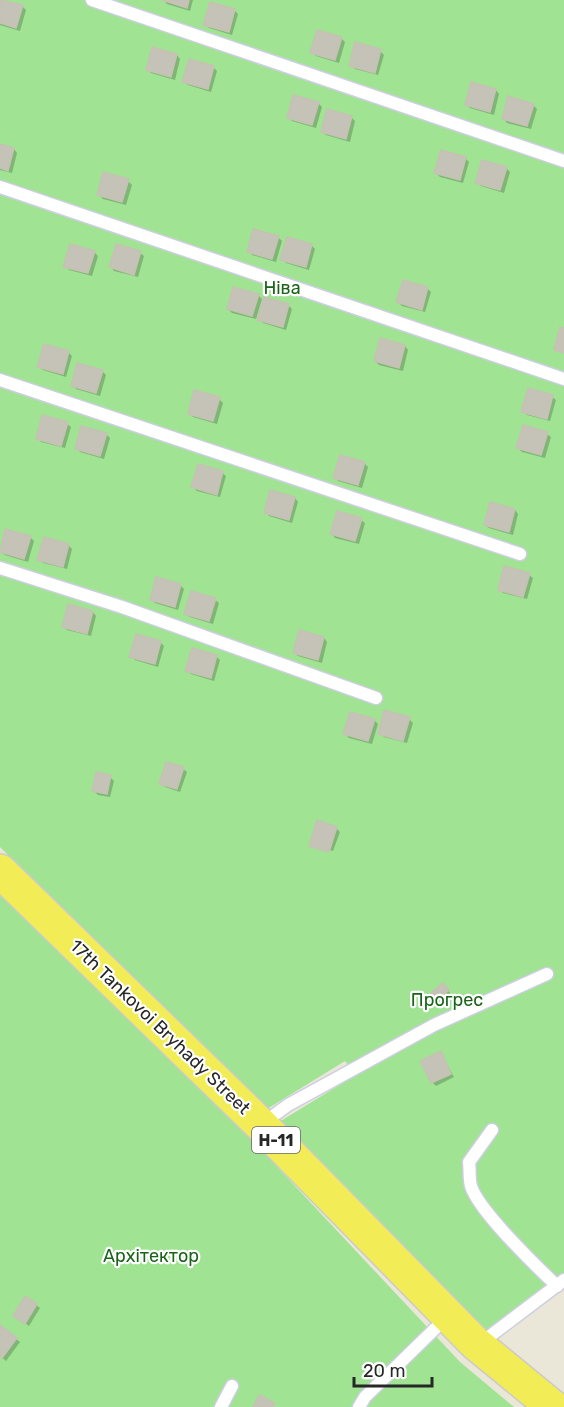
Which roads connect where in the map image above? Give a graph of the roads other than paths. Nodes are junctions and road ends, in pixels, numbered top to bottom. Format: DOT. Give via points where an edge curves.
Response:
graph roads {
  1 [pos="92,0"];
  2 [pos="564,161"];
  3 [pos="0,187"];
  4 [pos="564,379"];
  5 [pos="0,380"];
  6 [pos="520,554"];
  7 [pos="0,568"];
  8 [pos="376,698"];
  9 [pos="0,871"];
  10 [pos="547,974"];
  11 [pos="261,1125"];
  12 [pos="492,1130"];
  13 [pos="560,1283"];
  14 [pos="448,1316"];
  15 [pos="475,1343"];
  16 [pos="232,1386"];
  17 [pos="221,1407"];
  18 [pos="360,1407"];
  19 [pos="553,1407"];
  1 -- 2 [label="lane"];
  3 -- 4 [label="lane"];
  5 -- 6 [label="lane"];
  7 -- 8 [label="lane" via="122,607"];
  9 -- 11 [label="main road, 17th Tankovoi Bryhady Street / Н-11"];
  10 -- 11 [label="lane" via="434,1025 288,1105"];
  11 -- 14 [label="main road, 17th Tankovoi Bryhady Street / Н-11"];
  12 -- 13 [label="lane" via="469,1162 471,1188 535,1265"];
  13 -- 15 [label="lane"];
  14 -- 15 [label="main road, 17th Tankovoi Bryhady Street / Н-11"];
  14 -- 18 [label="lane" via="365,1397"];
  15 -- 19 [label="main road, 17th Tankovoi Bryhady Street / Н-11"];
  16 -- 17 [label="lane"];
}
